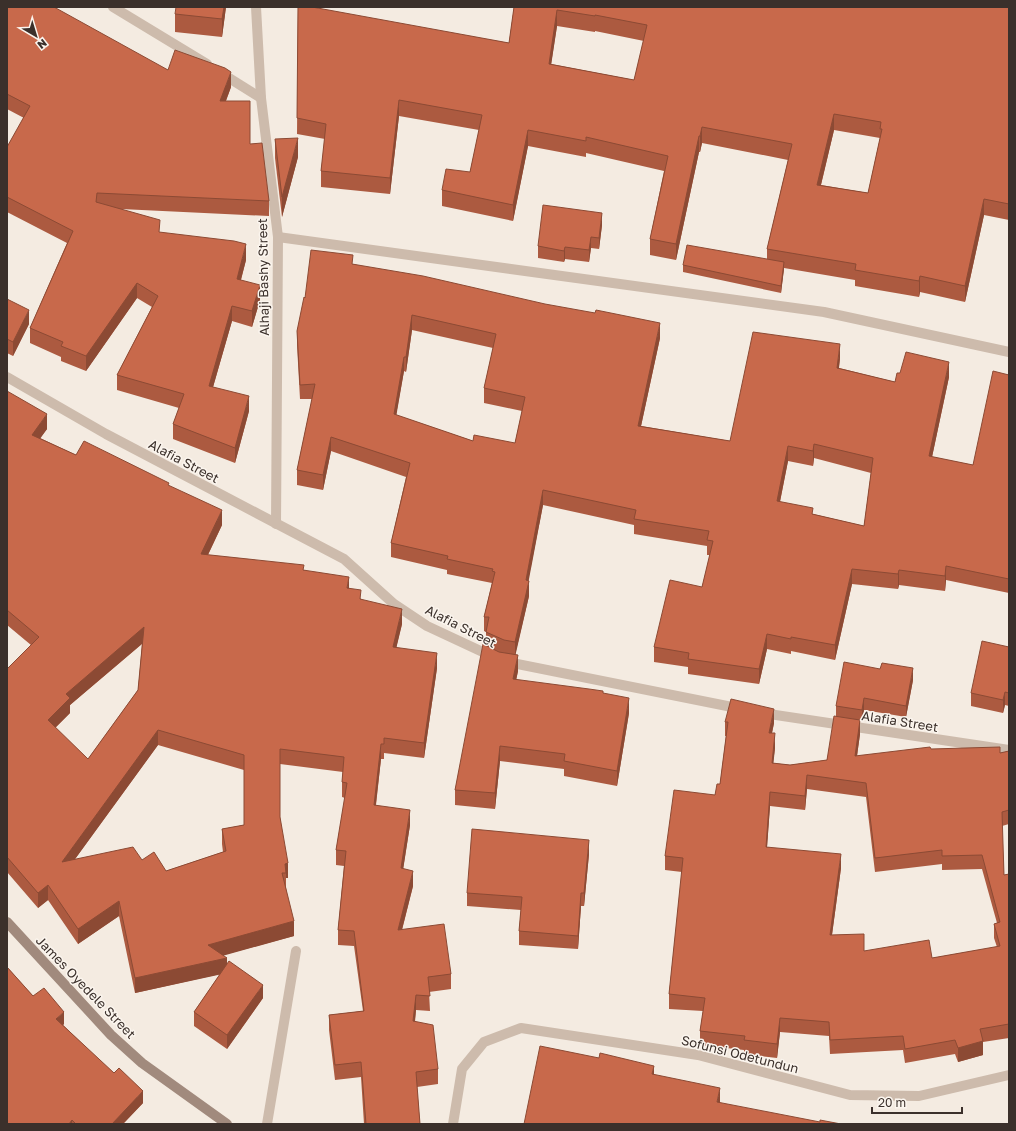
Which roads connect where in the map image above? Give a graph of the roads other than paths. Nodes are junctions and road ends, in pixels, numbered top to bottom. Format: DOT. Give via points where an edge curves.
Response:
graph roads {
  1 [pos="113,7"];
  2 [pos="256,7"];
  3 [pos="261,98"];
  4 [pos="278,237"];
  5 [pos="1009,352"];
  6 [pos="7,377"];
  7 [pos="276,524"];
  8 [pos="1009,750"];
  9 [pos="7,922"];
  10 [pos="296,951"];
  11 [pos="1008,1079"];
  12 [pos="227,1124"];
  13 [pos="266,1124"];
  14 [pos="453,1124"];
  1 -- 3 [label="street"];
  2 -- 3 [label="street, Alhaji Bashy Street"];
  3 -- 4 [label="street, Alhaji Bashy Street"];
  4 -- 5 [label="street" via="824,312"];
  4 -- 7 [label="street, Alhaji Bashy Street"];
  6 -- 7 [label="street, Alafia Street" via="106,434"];
  7 -- 8 [label="street, Alafia Street" via="344,559 394,604 428,626 502,662 777,715"];
  9 -- 12 [label="street, James Oyedele Street" via="111,1035 142,1063"];
  10 -- 13 [label="street"];
  11 -- 14 [label="street, Sofunsi Odetundun" via="919,1096 850,1095 698,1055 521,1028 484,1042 462,1069"];
}
